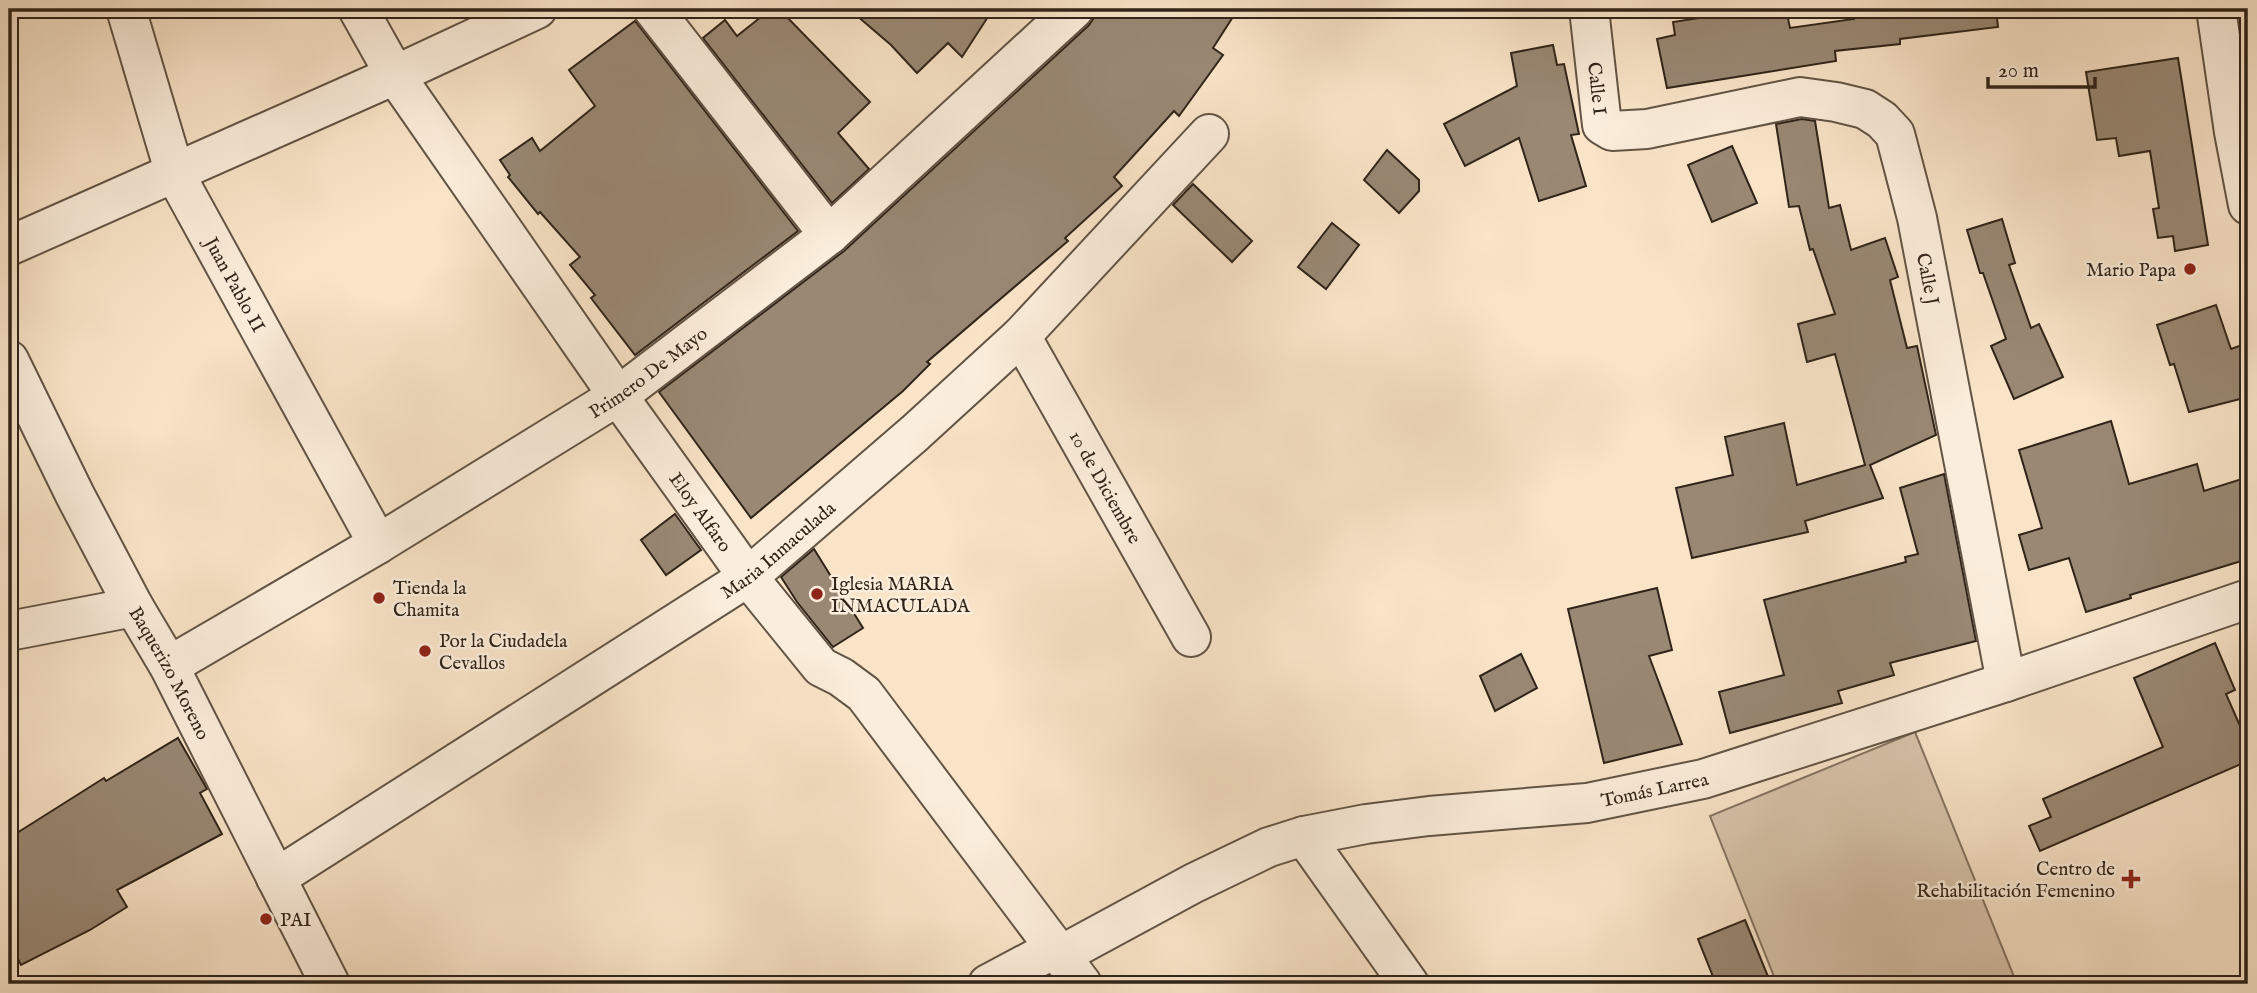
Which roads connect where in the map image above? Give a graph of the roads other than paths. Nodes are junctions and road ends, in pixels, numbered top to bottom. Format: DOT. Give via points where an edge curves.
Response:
graph roads {
  1 [pos="127,9"];
  2 [pos="358,9"];
  3 [pos="537,9"];
  4 [pos="653,9"];
  5 [pos="1074,9"];
  6 [pos="1589,9"];
  7 [pos="2216,9"];
  8 [pos="2237,73"];
  9 [pos="395,75"];
  10 [pos="1647,129"];
  11 [pos="2241,131"];
  12 [pos="1209,134"];
  13 [pos="176,174"];
  14 [pos="2248,205"];
  15 [pos="829,235"];
  16 [pos="9,246"];
  17 [pos="1021,336"];
  18 [pos="9,360"];
  19 [pos="618,396"];
  20 [pos="378,544"];
  21 [pos="748,577"];
  22 [pos="2248,599"];
  23 [pos="134,607"];
  24 [pos="9,631"];
  25 [pos="1191,637"];
  26 [pos="169,666"];
  27 [pos="2007,682"];
  28 [pos="1304,836"];
  29 [pos="276,878"];
  30 [pos="1066,963"];
  31 [pos="330,984"];
  32 [pos="988,984"];
  33 [pos="1409,984"];
  1 -- 13 [label="street, Juan Pablo II"];
  2 -- 9 [label="street, Eloy Alfaro"];
  3 -- 9 [label="street"];
  4 -- 15 [label="street"];
  5 -- 15 [label="street, Primero De Mayo"];
  6 -- 10 [label="street, Calle I" via="1602,125 1612,131"];
  7 -- 8 [label="street"];
  8 -- 11 [label="street"];
  9 -- 13 [label="street"];
  9 -- 19 [label="street, Eloy Alfaro"];
  10 -- 27 [label="street, Calle J" via="1800,97 1865,108 1895,134 1917,218"];
  11 -- 14 [label="street"];
  12 -- 17 [label="street, Maria Inmaculada"];
  13 -- 16 [label="street"];
  13 -- 20 [label="street, Juan Pablo II"];
  15 -- 19 [label="street, Primero De Mayo"];
  17 -- 21 [label="street, Maria Inmaculada"];
  17 -- 25 [label="street, 10 de Diciembre"];
  18 -- 23 [label="street, Baquerizo Moreno"];
  19 -- 20 [label="street, Primero De Mayo"];
  19 -- 21 [label="street, Eloy Alfaro"];
  20 -- 26 [label="street, Primero De Mayo"];
  21 -- 29 [label="street, Maria Inmaculada"];
  21 -- 30 [label="street, Eloy Alfaro" via="821,667 863,694"];
  22 -- 27 [label="street, Tomás Larrea"];
  23 -- 24 [label="street"];
  23 -- 26 [label="street, Baquerizo Moreno"];
  26 -- 29 [label="street, Baquerizo Moreno"];
  27 -- 28 [label="street, Tomás Larrea" via="1785,755 1642,793 1587,803 1366,824"];
  28 -- 30 [label="street, Tomás Larrea" via="1269,847 1195,883"];
  28 -- 33 [label="street"];
  29 -- 31 [label="street, Baquerizo Moreno"];
  30 -- 32 [label="street, Tomás Larrea"];
}
